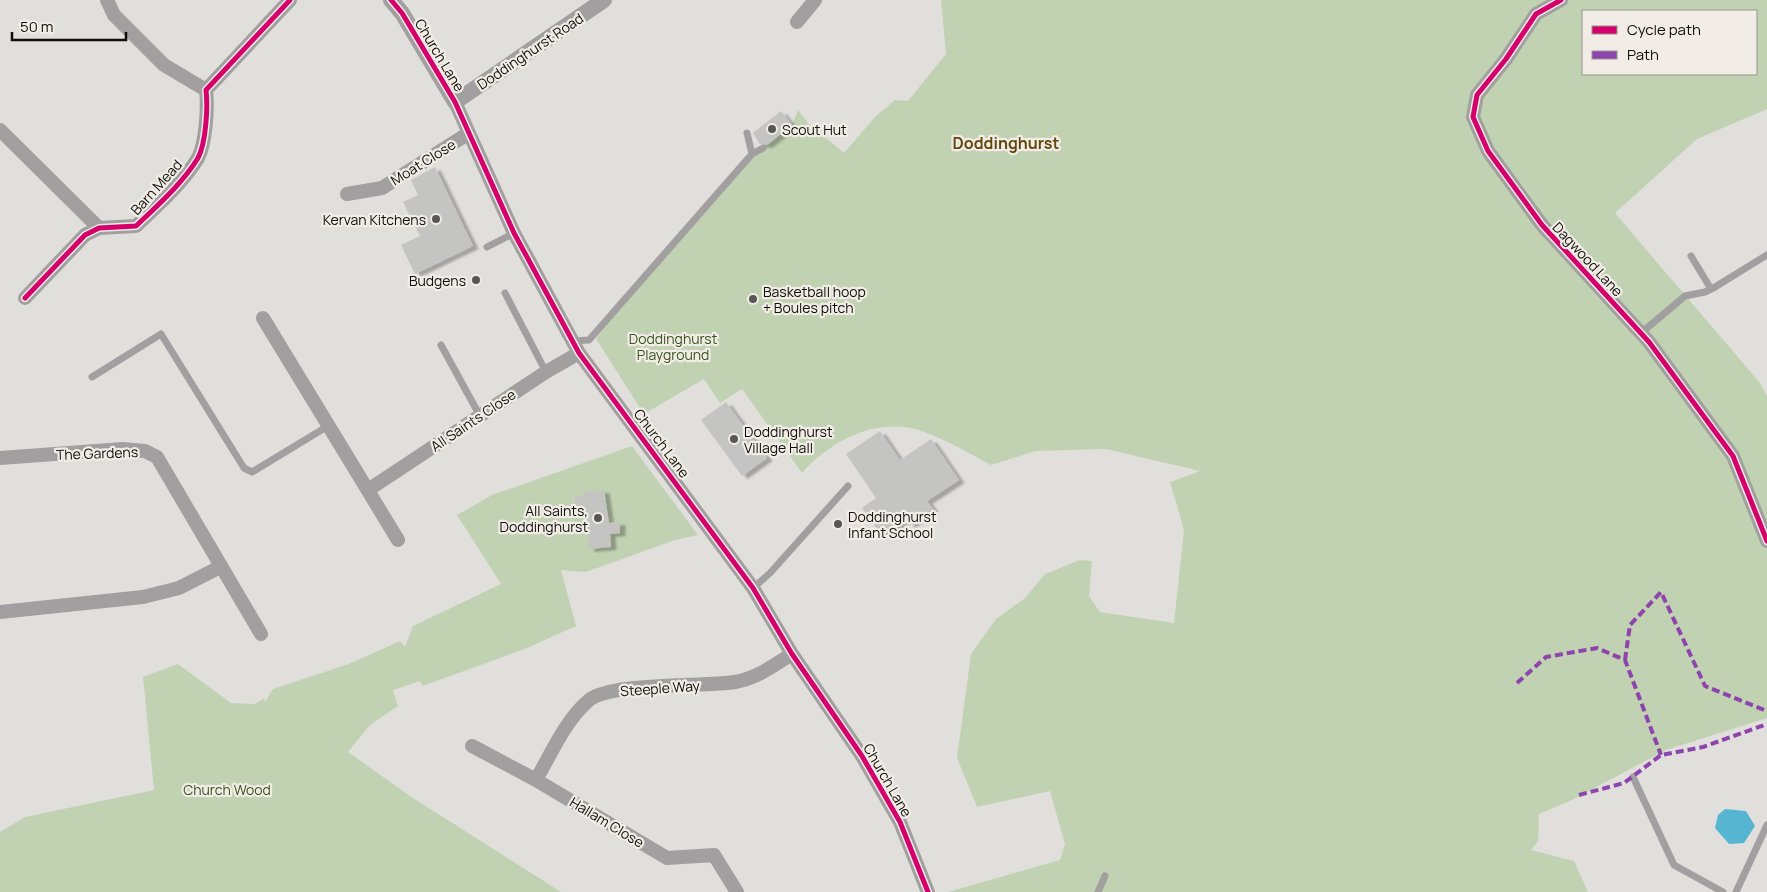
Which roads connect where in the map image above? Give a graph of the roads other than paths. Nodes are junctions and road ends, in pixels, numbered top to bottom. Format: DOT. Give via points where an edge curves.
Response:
graph roads {
  1 [pos="107,0"];
  2 [pos="290,0"];
  3 [pos="391,0"];
  4 [pos="604,0"];
  5 [pos="815,0"];
  6 [pos="1561,0"];
  7 [pos="797,22"];
  8 [pos="206,90"];
  9 [pos="455,102"];
  10 [pos="0,130"];
  11 [pos="468,133"];
  12 [pos="747,133"];
  13 [pos="763,148"];
  14 [pos="752,154"];
  15 [pos="348,194"];
  16 [pos="99,228"];
  17 [pos="514,233"];
  18 [pos="487,247"];
  19 [pos="1767,255"];
  20 [pos="1691,256"];
  21 [pos="1710,289"];
  22 [pos="505,293"];
  23 [pos="26,298"];
  24 [pos="263,318"];
  25 [pos="1641,333"];
  26 [pos="442,346"];
  27 [pos="576,347"];
  28 [pos="546,372"];
  29 [pos="92,377"];
  30 [pos="480,416"];
  31 [pos="328,426"];
  32 [pos="0,458"];
  33 [pos="848,486"];
  34 [pos="368,490"];
  35 [pos="398,540"];
  36 [pos="1767,541"];
  37 [pos="220,567"];
  38 [pos="753,588"];
  39 [pos="0,612"];
  40 [pos="261,634"];
  41 [pos="792,654"];
  42 [pos="472,746"];
  43 [pos="1633,776"];
  44 [pos="536,780"];
  45 [pos="1767,825"];
  46 [pos="1105,876"];
  47 [pos="735,890"];
  48 [pos="928,892"];
  49 [pos="1098,892"];
  50 [pos="1723,892"];
  51 [pos="1736,892"];
  1 -- 8 [label="street" via="114,15 164,65"];
  2 -- 8 [label="street"];
  3 -- 9 [label="street, Church Lane"];
  4 -- 9 [label="street, Doddinghurst Road"];
  5 -- 7 [label="street"];
  6 -- 25 [label="street, Dagwood Lane" via="1536,14 1477,95 1473,117 1488,151 1542,225"];
  8 -- 16 [label="street, Barn Mead" via="208,111 199,156 176,187 136,226"];
  9 -- 11 [label="street, Church Lane"];
  10 -- 16 [label="street"];
  11 -- 15 [label="street, Moat Close" via="382,188"];
  11 -- 17 [label="street, Church Lane"];
  12 -- 14 [label="lane"];
  13 -- 14 [label="lane"];
  14 -- 27 [label="lane" via="609,319 589,340"];
  16 -- 23 [label="street" via="86,234"];
  17 -- 18 [label="lane"];
  17 -- 27 [label="street, Church Lane"];
  19 -- 21 [label="lane"];
  20 -- 21 [label="lane"];
  21 -- 25 [label="lane" via="1685,296"];
  22 -- 28 [label="lane"];
  24 -- 31 [label="street"];
  25 -- 36 [label="street, Dagwood Lane" via="1732,456"];
  26 -- 30 [label="lane"];
  27 -- 28 [label="street, All Saints Close"];
  27 -- 38 [label="street, Church Lane"];
  28 -- 30 [label="street, All Saints Close"];
  29 -- 31 [label="lane" via="161,334 244,468 252,472"];
  30 -- 34 [label="street, All Saints Close"];
  31 -- 34 [label="street"];
  32 -- 37 [label="street, The Gardens" via="124,449 157,457"];
  33 -- 38 [label="lane"];
  34 -- 35 [label="street"];
  37 -- 39 [label="street" via="179,588 143,597"];
  37 -- 40 [label="street, The Gardens"];
  38 -- 41 [label="street, Church Lane"];
  41 -- 44 [label="street, Steeple Way" via="755,676 735,682 615,690 590,699 573,717"];
  41 -- 48 [label="street, Church Lane" via="862,756 900,822"];
  42 -- 44 [label="street, Hallam Close"];
  43 -- 50 [label="lane" via="1674,865"];
  44 -- 47 [label="street, Hallam Close" via="667,858 714,855"];
  45 -- 51 [label="lane"];
  46 -- 49 [label="lane"];
}
